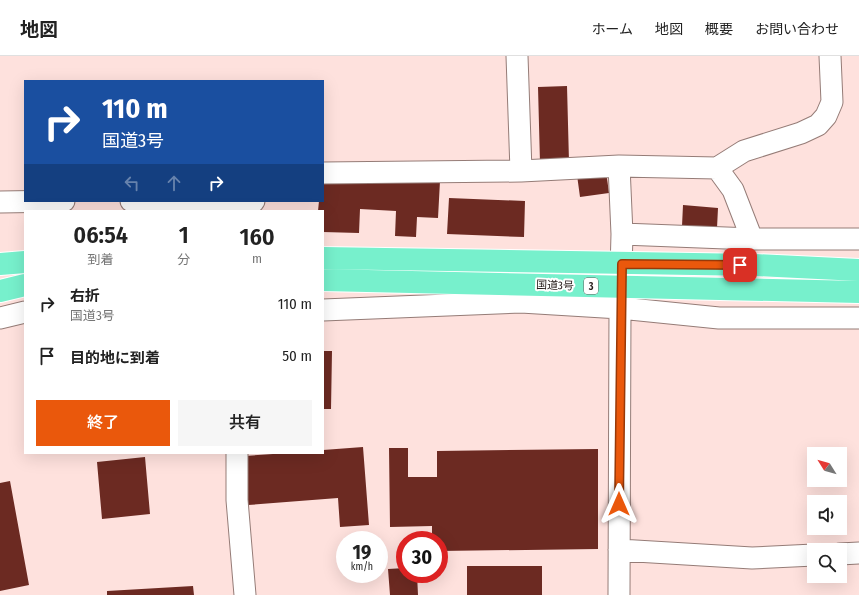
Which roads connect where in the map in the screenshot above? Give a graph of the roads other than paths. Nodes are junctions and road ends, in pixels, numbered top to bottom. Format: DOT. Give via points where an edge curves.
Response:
graph roads {
  1 [pos="517,56"];
  2 [pos="830,56"];
  3 [pos="619,166"];
  4 [pos="716,168"];
  5 [pos="521,171"];
  6 [pos="324,173"];
  7 [pos="0,202"];
  8 [pos="24,202"];
  9 [pos="162,202"];
  10 [pos="253,205"];
  11 [pos="622,234"];
  12 [pos="752,239"];
  13 [pos="859,239"];
  14 [pos="324,258"];
  15 [pos="24,262"];
  16 [pos="0,264"];
  17 [pos="622,264"];
  18 [pos="859,270"];
  19 [pos="324,280"];
  20 [pos="24,285"];
  21 [pos="0,291"];
  22 [pos="859,292"];
  23 [pos="621,298"];
  24 [pos="324,310"];
  25 [pos="24,312"];
  26 [pos="0,318"];
  27 [pos="859,318"];
  28 [pos="237,454"];
  29 [pos="619,550"];
  30 [pos="859,553"];
  31 [pos="847,554"];
  32 [pos="807,555"];
  33 [pos="245,595"];
  34 [pos="618,595"];
  1 -- 5 [label="street"];
  2 -- 4 [label="street" via="832,102 826,116 818,125 744,150"];
  3 -- 4 [label="street"];
  3 -- 5 [label="street"];
  3 -- 11 [label="street"];
  4 -- 12 [label="street" via="733,190"];
  5 -- 6 [label="street"];
  7 -- 8 [label="street"];
  9 -- 10 [label="street"];
  11 -- 12 [label="street"];
  11 -- 17 [label="street"];
  12 -- 13 [label="street"];
  14 -- 17 [label="highway, 国道3号 / 3"];
  15 -- 16 [label="highway"];
  17 -- 18 [label="highway, 国道3号 / 3" via="755,265"];
  17 -- 23 [label="street"];
  19 -- 23 [label="highway, 国道3号 / 3" via="476,282"];
  20 -- 21 [label="highway"];
  22 -- 23 [label="highway, 国道3号 / 3" via="696,287"];
  23 -- 24 [label="street"];
  23 -- 27 [label="street" via="719,318"];
  23 -- 29 [label="street"];
  25 -- 26 [label="street"];
  28 -- 33 [label="street" via="237,500"];
  29 -- 32 [label="street" via="752,558"];
  29 -- 34 [label="street"];
  30 -- 31 [label="street"];
}
